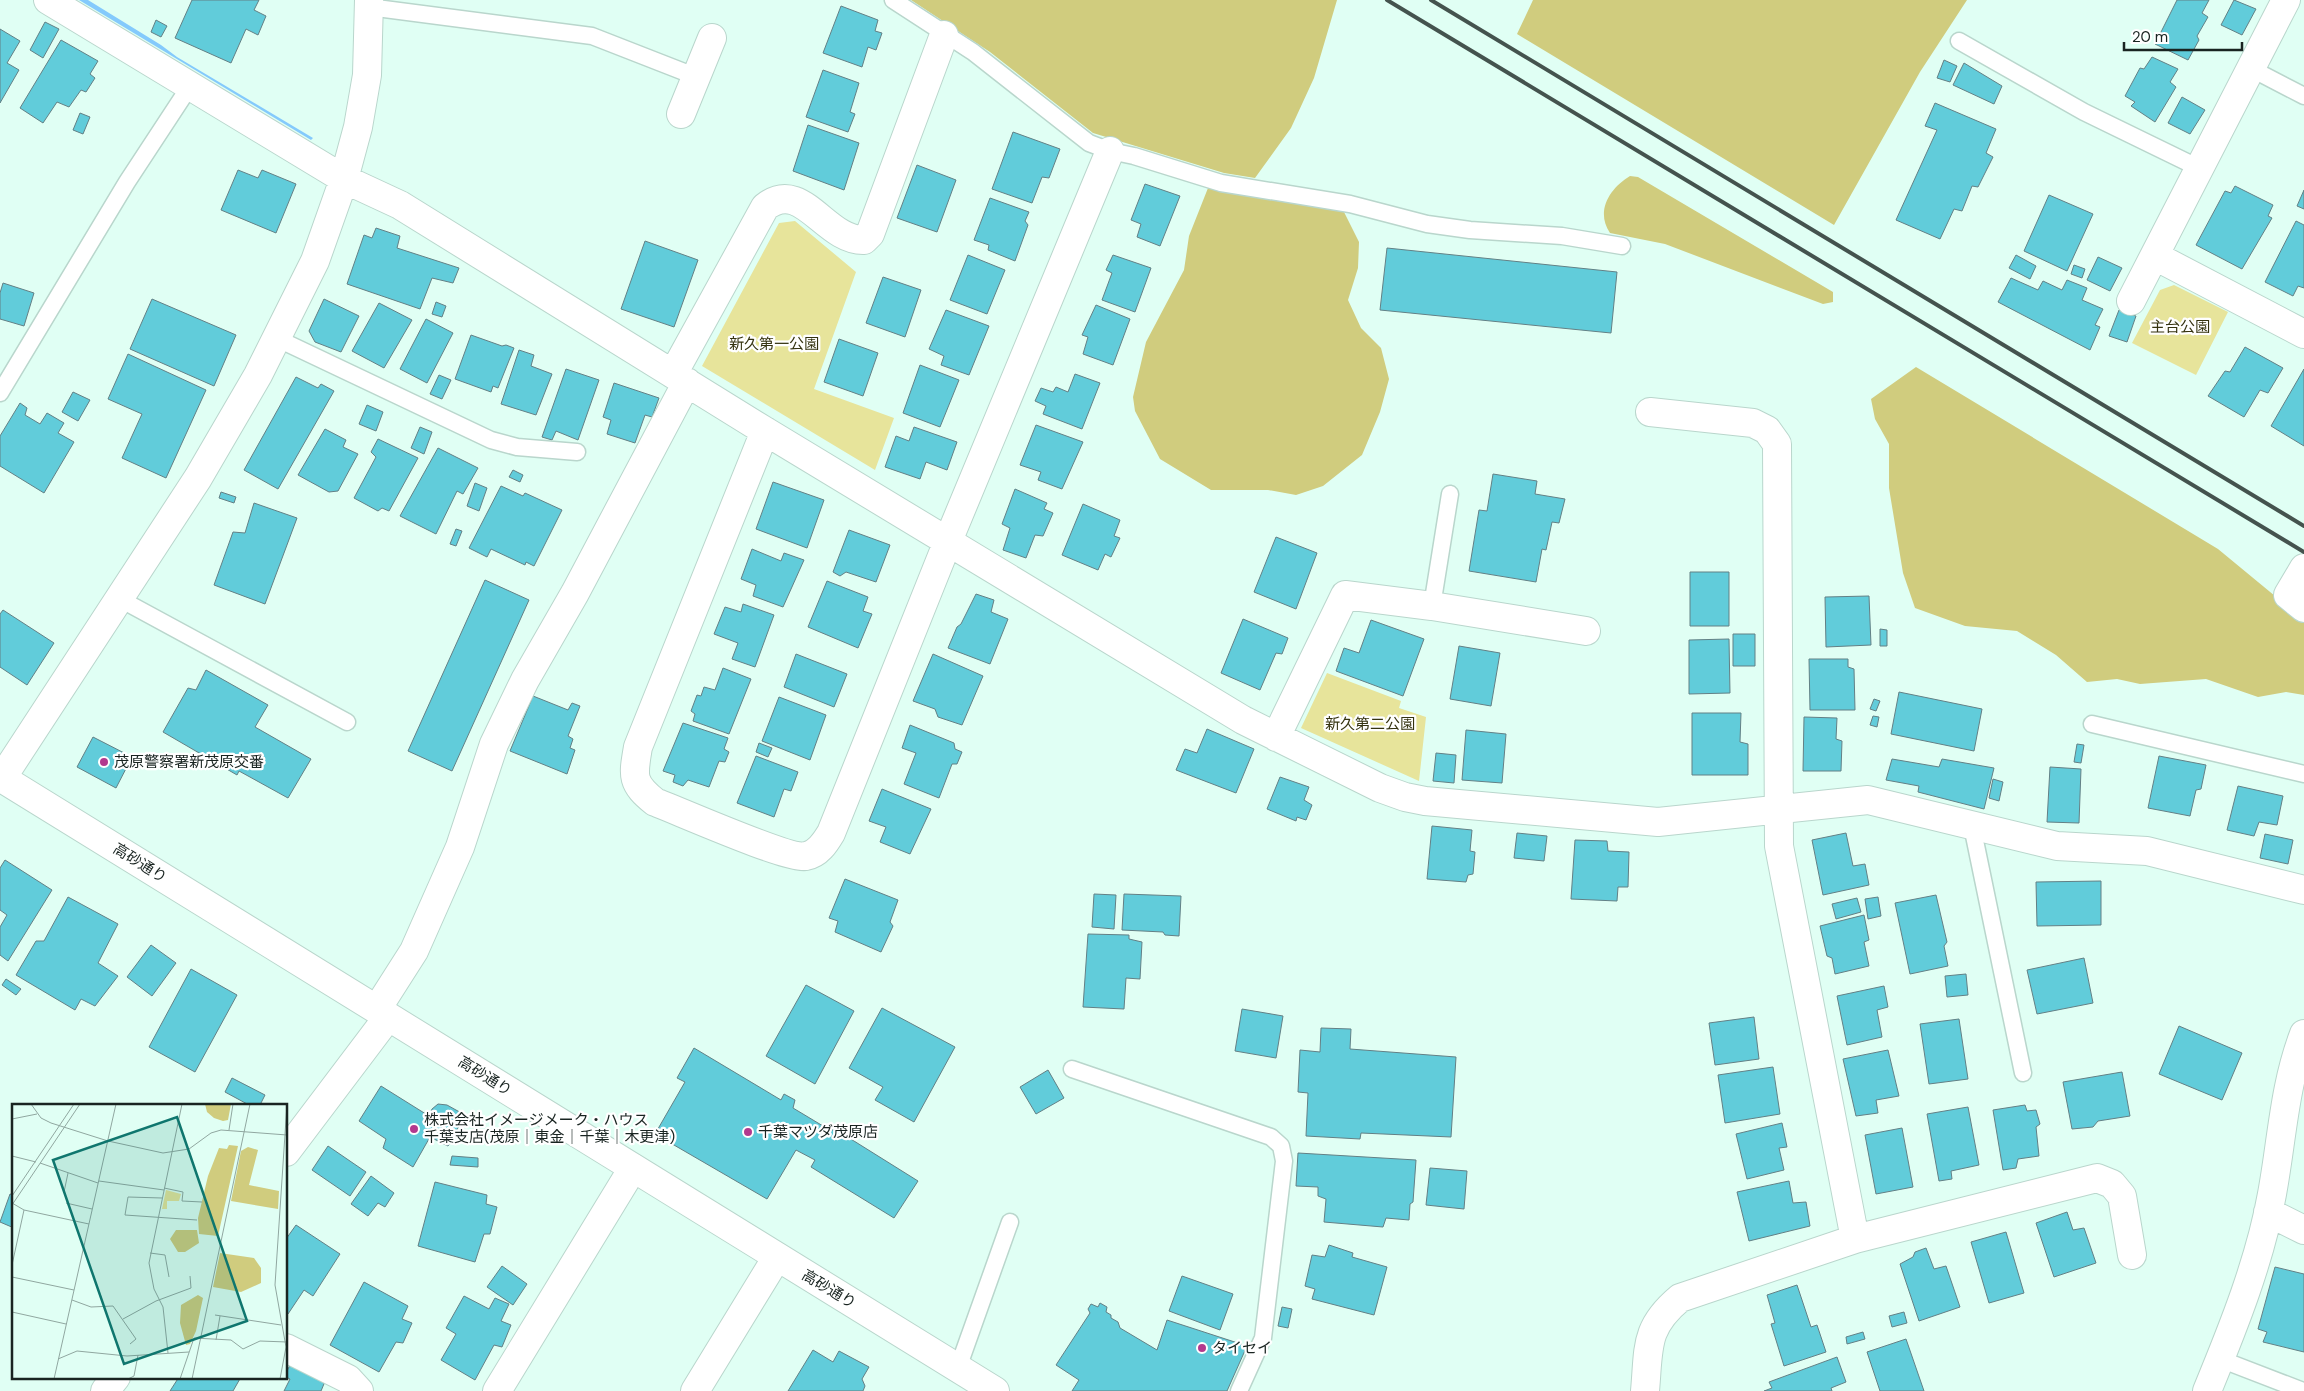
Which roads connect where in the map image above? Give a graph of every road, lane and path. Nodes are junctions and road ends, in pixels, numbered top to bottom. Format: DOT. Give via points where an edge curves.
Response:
graph roads {
  1 [pos="48,0"];
  2 [pos="893,0"];
  3 [pos="2286,0"];
  4 [pos="369,3"];
  5 [pos="944,35"];
  6 [pos="712,38"];
  7 [pos="1959,41"];
  8 [pos="2250,68"];
  9 [pos="697,77"];
  10 [pos="190,86"];
  11 [pos="2304,96"];
  12 [pos="681,114"];
  13 [pos="1110,151"];
  14 [pos="2200,168"];
  15 [pos="344,179"];
  16 [pos="1622,246"];
  17 [pos="2155,256"];
  18 [pos="2131,301"];
  19 [pos="2304,334"];
  20 [pos="276,338"];
  21 [pos="680,378"];
  22 [pos="0,393"];
  23 [pos="1650,412"];
  24 [pos="765,431"];
  25 [pos="577,452"];
  26 [pos="1450,494"];
  27 [pos="948,541"];
  28 [pos="2304,568"];
  29 [pos="120,599"];
  30 [pos="1432,606"];
  31 [pos="2304,608"];
  32 [pos="1586,631"];
  33 [pos="347,722"];
  34 [pos="2092,724"];
  35 [pos="1276,737"];
  36 [pos="2304,774"];
  37 [pos="1,778"];
  38 [pos="1778,808"];
  39 [pos="1972,826"];
  40 [pos="2304,890"];
  41 [pos="383,1013"];
  42 [pos="2304,1034"];
  43 [pos="1072,1069"];
  44 [pos="2023,1073"];
  45 [pos="288,1149"];
  46 [pos="633,1168"];
  47 [pos="2268,1212"];
  48 [pos="1010,1222"];
  49 [pos="2304,1230"];
  50 [pos="1855,1239"];
  51 [pos="2132,1255"];
  52 [pos="777,1257"];
  53 [pos="288,1349"];
  54 [pos="2220,1359"];
  55 [pos="958,1368"];
  56 [pos="115,1378"];
  57 [pos="105,1391"];
  58 [pos="360,1391"];
  59 [pos="497,1391"];
  60 [pos="695,1391"];
  61 [pos="995,1391"];
  62 [pos="1239,1391"];
  63 [pos="1645,1391"];
  64 [pos="2206,1391"];
  65 [pos="2303,1391"];
  1 -- 10 [label="street"];
  2 -- 5 [label="lane"];
  3 -- 8 [label="street"];
  4 -- 9 [label="lane" via="592,36"];
  4 -- 15 [label="street" via="367,75"];
  5 -- 13 [label="lane" via="973,52 1089,143"];
  5 -- 21 [label="street" via="870,234 864,240 853,240 834,230 802,204 789,198 775,199 765,207"];
  6 -- 9 [label="street"];
  7 -- 14 [label="lane" via="2084,112"];
  8 -- 11 [label="lane"];
  8 -- 14 [label="street"];
  9 -- 12 [label="street"];
  10 -- 15 [label="street"];
  10 -- 22 [label="lane" via="127,182"];
  13 -- 16 [label="lane" via="1221,184 1350,204 1427,224 1562,236"];
  13 -- 27 [label="street"];
  14 -- 17 [label="street"];
  15 -- 20 [label="street" via="315,261"];
  15 -- 21 [label="street" via="400,205"];
  17 -- 18 [label="street"];
  17 -- 19 [label="street"];
  20 -- 25 [label="lane" via="492,440"];
  20 -- 29 [label="street" via="198,478"];
  21 -- 24 [label="street"];
  21 -- 41 [label="street" via="574,593 525,680 494,744 460,847"];
  23 -- 38 [label="street" via="1752,423 1767,430 1777,444"];
  24 -- 27 [label="street"];
  24 -- 27 [label="street" via="638,747 634,771 639,790 655,802 781,852 806,856 822,847 831,833"];
  26 -- 30 [label="lane"];
  27 -- 35 [label="street"];
  28 -- 31 [label="street" via="2288,595"];
  29 -- 33 [label="lane"];
  29 -- 37 [label="street"];
  30 -- 32 [label="street"];
  30 -- 35 [label="street" via="1345,595"];
  34 -- 36 [label="lane"];
  35 -- 38 [label="street" via="1380,788 1425,801 1658,822"];
  37 -- 41 [label="street, 高砂通り"];
  38 -- 39 [label="street" via="1868,800"];
  38 -- 50 [label="street" via="1779,846"];
  39 -- 40 [label="street" via="2057,846 2147,851"];
  39 -- 44 [label="lane"];
  41 -- 45 [label="street"];
  41 -- 46 [label="street, 高砂通り"];
  42 -- 47 [label="street" via="2286,1096"];
  43 -- 62 [label="lane" via="1271,1137 1280,1146 1284,1161 1263,1338"];
  46 -- 52 [label="street, 高砂通り"];
  46 -- 59 [label="street"];
  47 -- 49 [label="street"];
  47 -- 54 [label="street"];
  48 -- 55 [label="lane"];
  50 -- 51 [label="street" via="2097,1178 2112,1184 2122,1196"];
  50 -- 63 [label="street" via="1680,1298 1662,1312 1651,1333"];
  52 -- 55 [label="street, 高砂通り"];
  52 -- 60 [label="street"];
  53 -- 58 [label="street" via="348,1379"];
  54 -- 64 [label="street"];
  54 -- 65 [label="lane"];
  55 -- 61 [label="street, 高砂通り"];
  56 -- 57 [label="street"];
}
